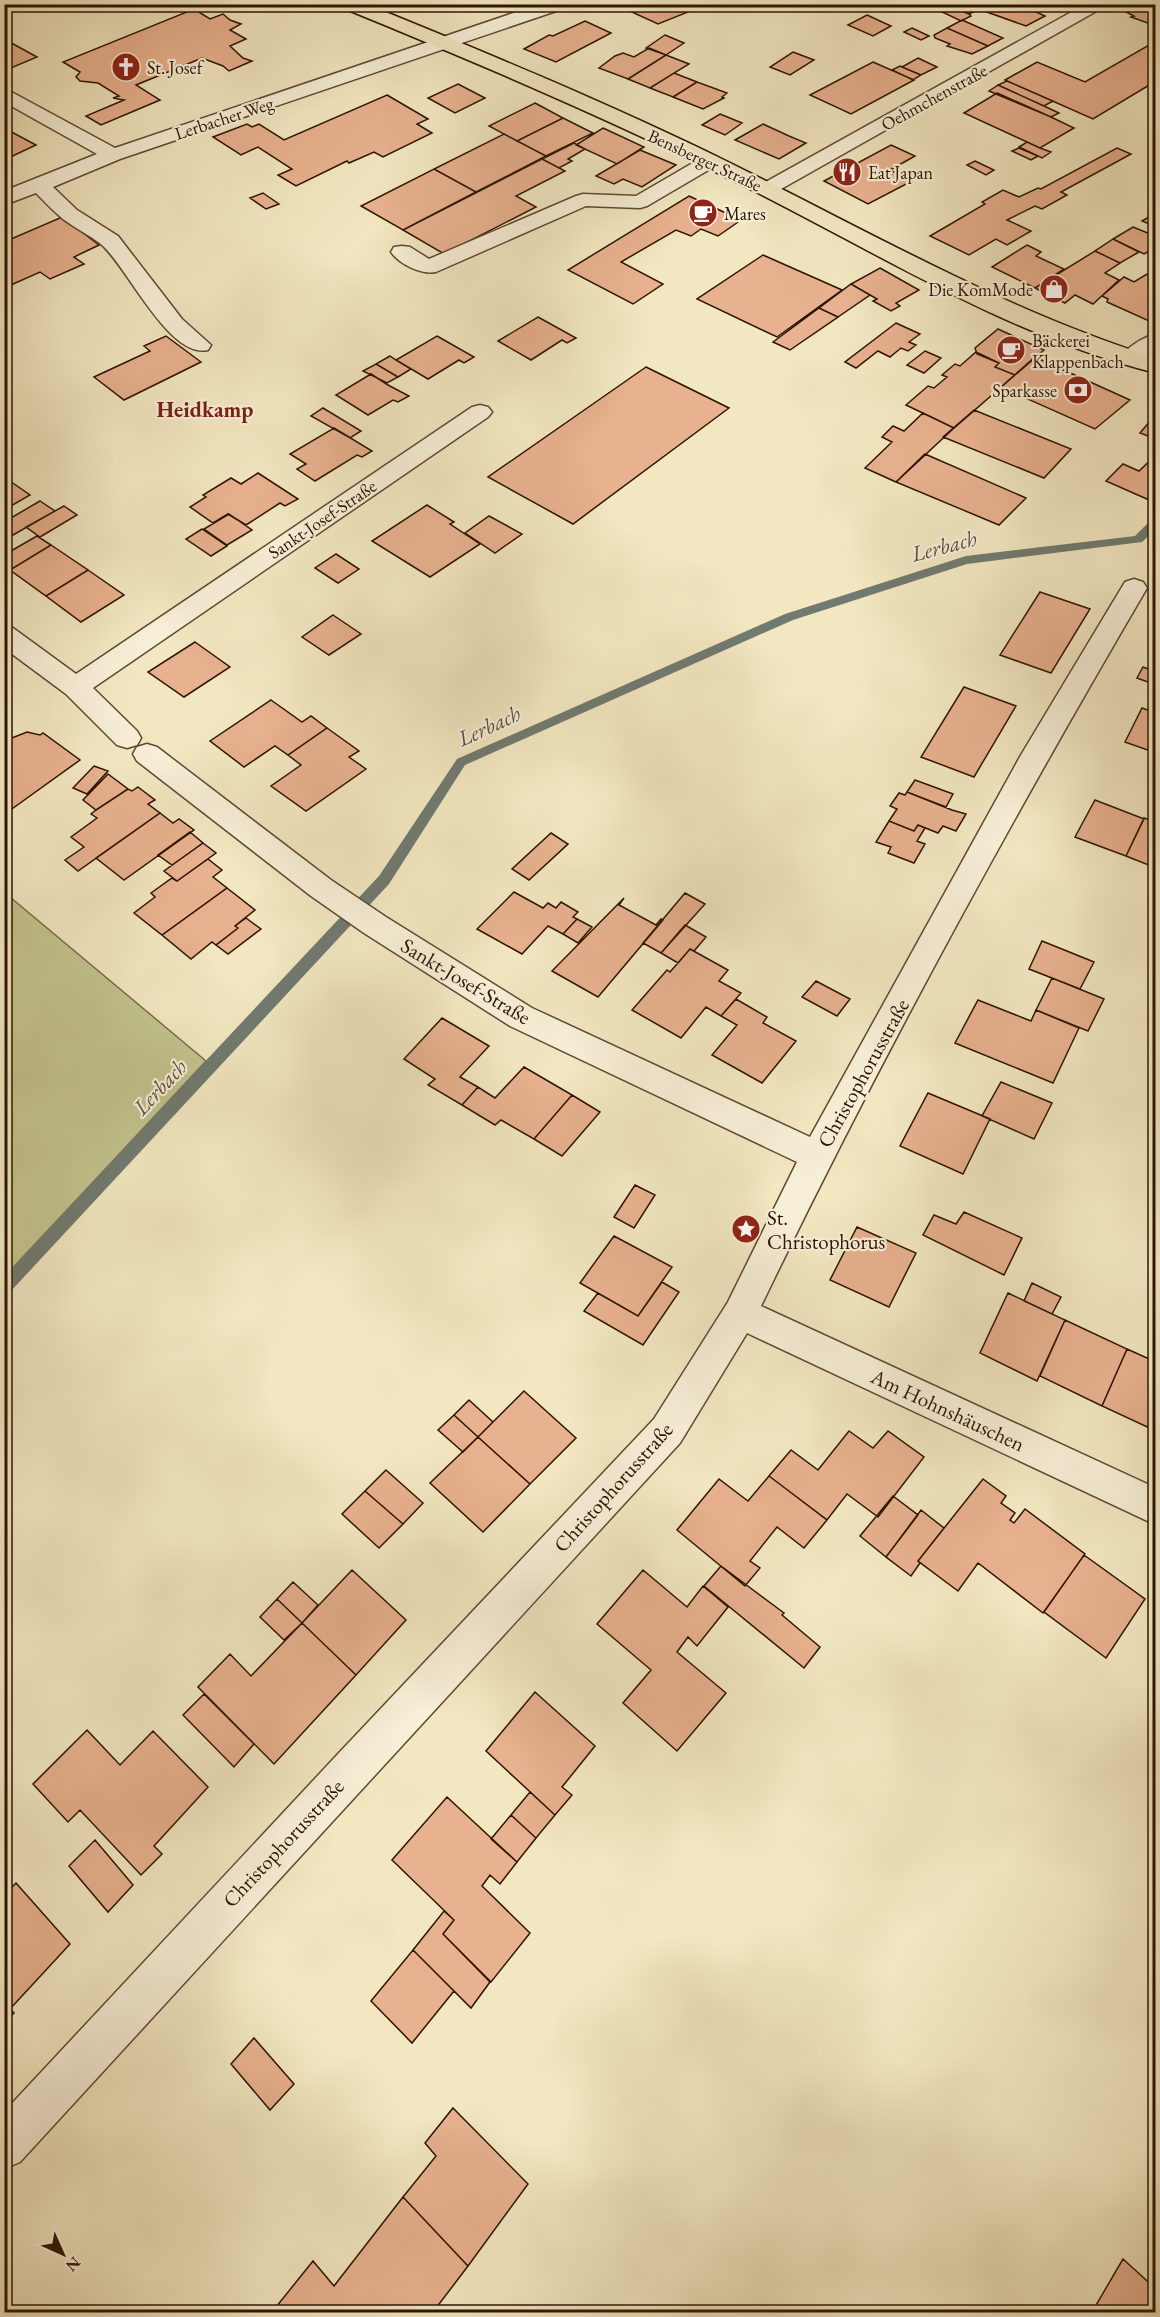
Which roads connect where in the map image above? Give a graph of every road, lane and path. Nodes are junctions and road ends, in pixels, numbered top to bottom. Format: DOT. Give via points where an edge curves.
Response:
graph roads {
  1 [pos="349,4"];
  2 [pos="559,4"];
  3 [pos="1100,4"];
  4 [pos="447,44"];
  5 [pos="4,94"];
  6 [pos="113,155"];
  7 [pos="710,161"];
  8 [pos="39,185"];
  9 [pos="767,189"];
  10 [pos="4,199"];
  11 [pos="402,252"];
  12 [pos="1155,341"];
  13 [pos="200,345"];
  14 [pos="1130,359"];
  15 [pos="1155,366"];
  16 [pos="480,412"];
  17 [pos="1134,588"];
  18 [pos="4,634"];
  19 [pos="76,687"];
  20 [pos="817,1156"];
  21 [pos="740,1313"];
  22 [pos="1155,1507"];
  23 [pos="4,2146"];
  1 -- 4 [label="main road, Bensberger Straße"];
  2 -- 4 [label="street, Lerbacher Weg"];
  3 -- 9 [label="street, Oehmchenstraße"];
  4 -- 6 [label="street, Lerbacher Weg"];
  4 -- 7 [label="main road, Bensberger Straße"];
  5 -- 6 [label="street"];
  6 -- 8 [label="street, Lerbacher Weg"];
  7 -- 9 [label="main road, Bensberger Straße"];
  7 -- 11 [label="street" via="640,202 583,200 428,267"];
  8 -- 10 [label="street, Lerbacher Weg"];
  8 -- 13 [label="street" via="70,214 110,242 174,324"];
  9 -- 14 [label="main road, Bensberger Straße" via="1034,323"];
  12 -- 14 [label="street"];
  14 -- 15 [label="main road, Bensberger Straße"];
  16 -- 19 [label="street, Sankt-Josef-Straße"];
  17 -- 20 [label="street, Christophorusstraße" via="1035,755"];
  18 -- 19 [label="street, Sankt-Josef-Straße"];
  19 -- 20 [label="street, Sankt-Josef-Straße" via="137,746 375,925 521,1017"];
  20 -- 21 [label="street, Christophorusstraße"];
  21 -- 22 [label="street, Am Hohnshäuschen"];
  21 -- 23 [label="street, Christophorusstraße" via="667,1431"];
}
